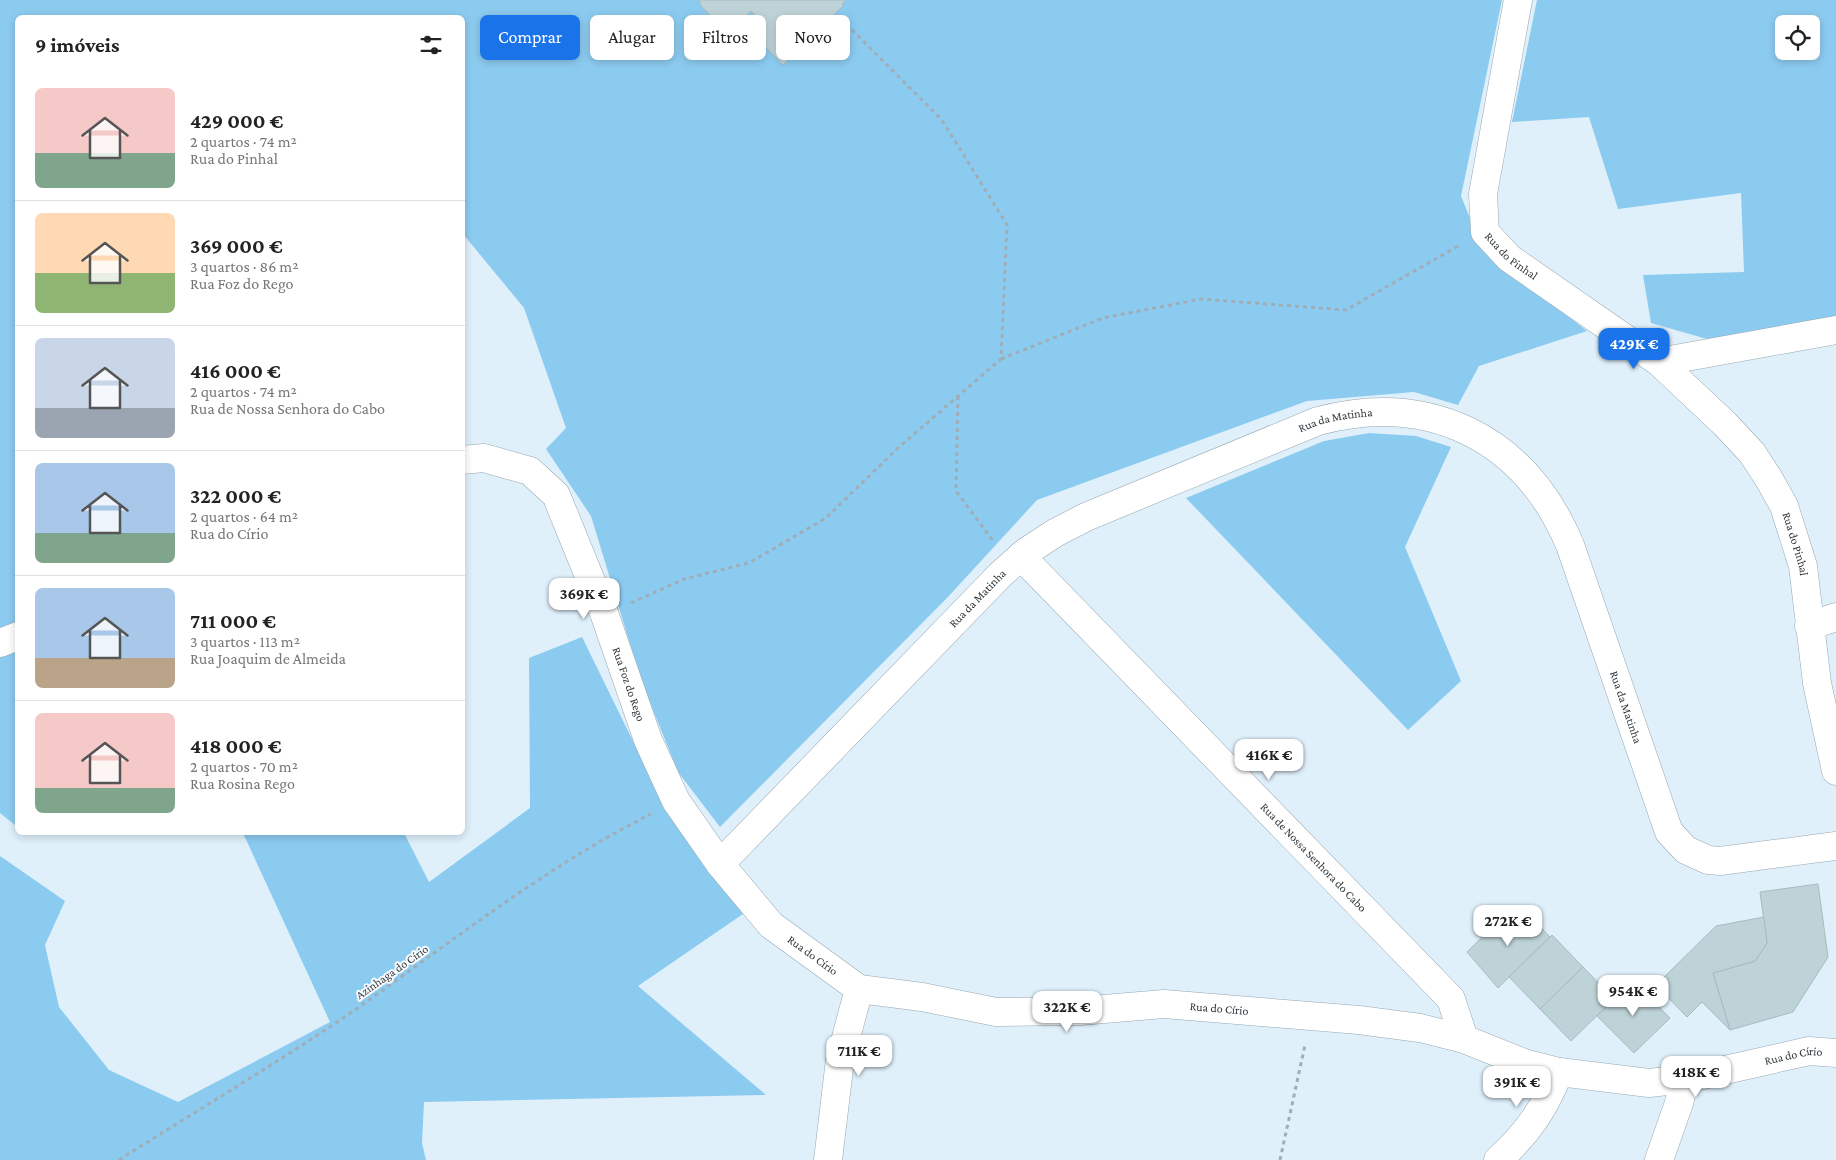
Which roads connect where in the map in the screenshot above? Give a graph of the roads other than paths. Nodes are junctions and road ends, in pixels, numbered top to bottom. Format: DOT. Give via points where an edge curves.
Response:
graph roads {
  1 [pos="1518,0"];
  2 [pos="1836,330"];
  3 [pos="1659,362"];
  4 [pos="465,460"];
  5 [pos="1017,560"];
  6 [pos="1836,617"];
  7 [pos="1809,626"];
  8 [pos="15,637"];
  9 [pos="0,644"];
  10 [pos="1836,771"];
  11 [pos="676,801"];
  12 [pos="1836,846"];
  13 [pos="720,864"];
  14 [pos="859,989"];
  15 [pos="1464,1039"];
  16 [pos="1836,1053"];
  17 [pos="1559,1072"];
  18 [pos="1685,1079"];
  19 [pos="828,1160"];
  20 [pos="1498,1160"];
  21 [pos="1659,1160"];
  1 -- 3 [label="street, Rua do Pinhal" via="1483,194 1485,232 1509,258"];
  2 -- 3 [label="street"];
  3 -- 7 [label="street, Rua do Pinhal" via="1726,424 1752,453 1769,479 1795,536 1803,566"];
  4 -- 11 [label="street, Rua Foz do Rego" via="484,458 530,471 556,495 604,613 648,740"];
  5 -- 12 [label="street, Rua da Matinha" via="1055,533 1086,517 1318,421 1342,415 1394,412 1444,422 1491,445 1512,460 1546,498 1560,521 1669,832 1677,842 1697,856 1720,861"];
  5 -- 13 [label="street, Rua da Matinha" via="969,605"];
  5 -- 15 [label="street, Rua de Nossa Senhora do Cabo" via="1451,999"];
  6 -- 7 [label="street"];
  7 -- 10 [label="street, Rua do Pinhal" via="1817,683"];
  8 -- 9 [label="street"];
  11 -- 13 [label="street, Rua do Círio"];
  13 -- 14 [label="street, Rua do Círio" via="771,926"];
  14 -- 15 [label="street, Rua do Círio" via="996,1012 1080,1011 1164,1004 1311,1015 1420,1028"];
  14 -- 19 [label="street" via="840,1060"];
  15 -- 17 [label="street, Rua do Círio" via="1524,1063"];
  16 -- 18 [label="street, Rua do Círio" via="1809,1051"];
  17 -- 18 [label="street, Rua do Círio" via="1649,1083"];
  17 -- 20 [label="street" via="1534,1122"];
  18 -- 21 [label="street"];
}
